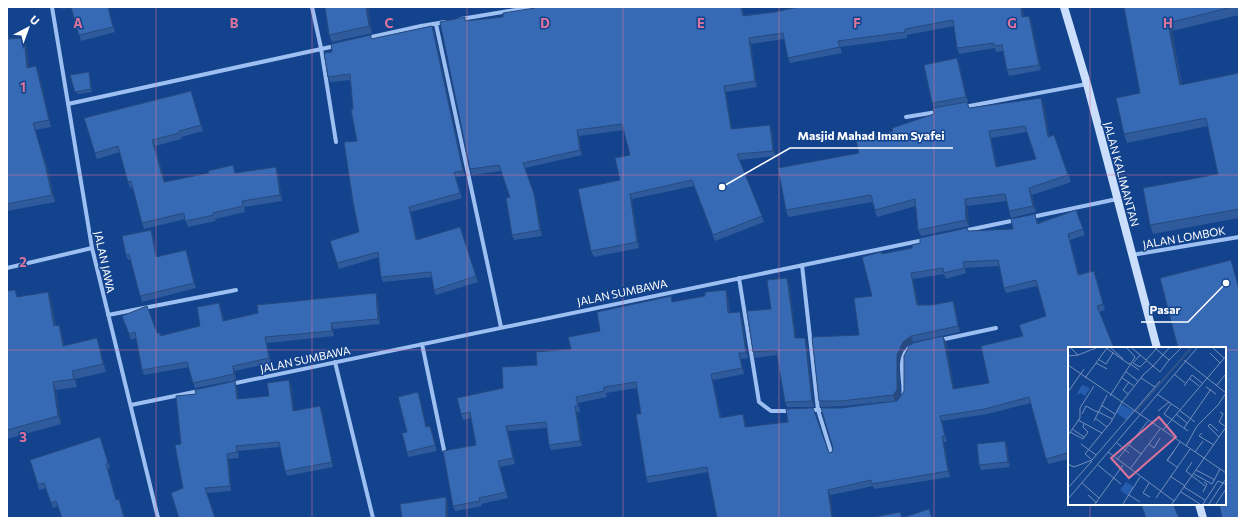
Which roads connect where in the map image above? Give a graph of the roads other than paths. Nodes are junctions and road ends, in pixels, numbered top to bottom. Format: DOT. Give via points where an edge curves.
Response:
graph roads {
  1 [pos="52,7"];
  2 [pos="312,7"];
  3 [pos="533,7"];
  4 [pos="1064,7"];
  5 [pos="459,20"];
  6 [pos="451,21"];
  7 [pos="436,24"];
  8 [pos="360,40"];
  9 [pos="338,45"];
  10 [pos="321,48"];
  11 [pos="1087,84"];
  12 [pos="68,104"];
  13 [pos="959,108"];
  14 [pos="944,110"];
  15 [pos="906,117"];
  16 [pos="336,142"];
  17 [pos="1118,199"];
  18 [pos="956,233"];
  19 [pos="1239,237"];
  20 [pos="933,238"];
  21 [pos="92,248"];
  22 [pos="1132,255"];
  23 [pos="802,265"];
  24 [pos="7,268"];
  25 [pos="739,278"];
  26 [pos="236,290"];
  27 [pos="108,315"];
  28 [pos="500,327"];
  29 [pos="996,328"];
  30 [pos="937,340"];
  31 [pos="422,344"];
  32 [pos="914,345"];
  33 [pos="1157,347"];
  34 [pos="335,362"];
  35 [pos="229,384"];
  36 [pos="206,389"];
  37 [pos="901,401"];
  38 [pos="131,405"];
  39 [pos="799,410"];
  40 [pos="806,410"];
  41 [pos="818,410"];
  42 [pos="831,410"];
  43 [pos="444,450"];
  44 [pos="832,455"];
  45 [pos="1199,505"];
  46 [pos="158,518"];
  47 [pos="373,518"];
  48 [pos="1203,518"];
  1 -- 12 [label="street, JALAN JAWA"];
  2 -- 10 [label="street"];
  3 -- 5 [label="street"];
  4 -- 11 [label="street, JALAN KALIMANTAN"];
  6 -- 7 [label="street"];
  7 -- 8 [label="street"];
  7 -- 28 [label="street"];
  9 -- 10 [label="street"];
  10 -- 12 [label="street"];
  10 -- 16 [label="street"];
  11 -- 13 [label="street"];
  11 -- 17 [label="street, JALAN KALIMANTAN"];
  12 -- 21 [label="street, JALAN JAWA"];
  14 -- 15 [label="street"];
  17 -- 18 [label="street"];
  17 -- 22 [label="street, JALAN KALIMANTAN"];
  19 -- 22 [label="street, JALAN LOMBOK"];
  20 -- 23 [label="street, JALAN SUMBAWA"];
  21 -- 24 [label="street"];
  21 -- 27 [label="street, JALAN JAWA"];
  22 -- 33 [label="street, JALAN KALIMANTAN"];
  23 -- 25 [label="street, JALAN SUMBAWA"];
  23 -- 41 [label="street"];
  25 -- 28 [label="street, JALAN SUMBAWA"];
  25 -- 39 [label="street" via="759,402 770,411"];
  26 -- 27 [label="street"];
  27 -- 38 [label="street, JALAN JAWA"];
  28 -- 31 [label="street, JALAN SUMBAWA"];
  29 -- 30 [label="street"];
  31 -- 34 [label="street, JALAN SUMBAWA"];
  31 -- 43 [label="street"];
  32 -- 37 [label="street" via="905,351 902,360 904,389"];
  34 -- 35 [label="street, JALAN SUMBAWA"];
  34 -- 47 [label="street"];
  36 -- 38 [label="street"];
  38 -- 46 [label="street, JALAN JAWA"];
  40 -- 41 [label="street"];
  41 -- 42 [label="street"];
  41 -- 44 [label="street"];
  45 -- 48 [label="street"];
}
